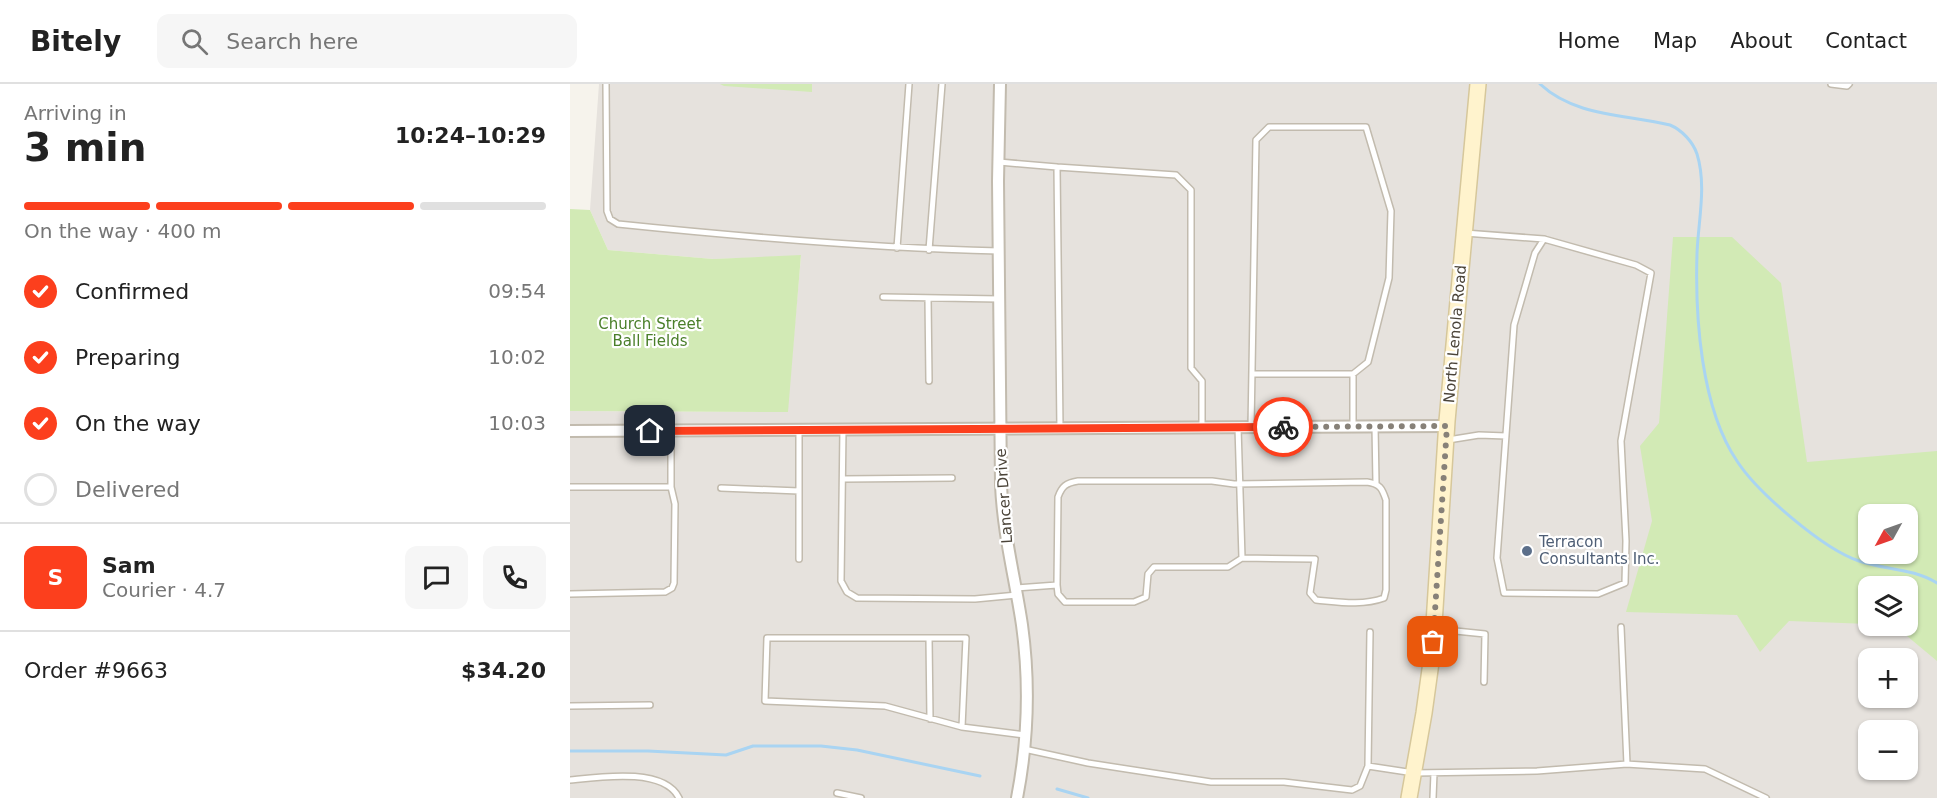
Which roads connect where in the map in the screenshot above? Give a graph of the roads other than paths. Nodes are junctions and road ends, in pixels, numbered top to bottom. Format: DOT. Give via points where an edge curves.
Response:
graph roads {
  1 [pos="606,84"];
  2 [pos="909,84"];
  3 [pos="942,84"];
  4 [pos="1000,84"];
  5 [pos="1478,84"];
  6 [pos="1831,84"];
  7 [pos="1849,84"];
  8 [pos="998,162"];
  9 [pos="1057,167"];
  10 [pos="1464,233"];
  11 [pos="1544,239"];
  12 [pos="897,248"];
  13 [pos="929,250"];
  14 [pos="999,251"];
  15 [pos="883,297"];
  16 [pos="928,298"];
  17 [pos="999,299"];
  18 [pos="1253,374"];
  19 [pos="1353,374"];
  20 [pos="929,381"];
  21 [pos="1353,426"];
  22 [pos="1375,426"];
  23 [pos="1202,428"];
  24 [pos="1238,428"];
  25 [pos="1251,428"];
  26 [pos="799,429"];
  27 [pos="843,429"];
  28 [pos="1000,429"];
  29 [pos="1060,429"];
  30 [pos="671,430"];
  31 [pos="570,431"];
  32 [pos="1446,433"];
  33 [pos="1506,436"];
  34 [pos="952,478"];
  35 [pos="843,479"];
  36 [pos="1239,483"];
  37 [pos="1376,483"];
  38 [pos="570,487"];
  39 [pos="671,487"];
  40 [pos="721,488"];
  41 [pos="799,491"];
  42 [pos="1242,558"];
  43 [pos="799,559"];
  44 [pos="1058,585"];
  45 [pos="1016,591"];
  46 [pos="570,594"];
  47 [pos="1621,627"];
  48 [pos="1434,628"];
  49 [pos="1370,632"];
  50 [pos="929,638"];
  51 [pos="1484,682"];
  52 [pos="650,705"];
  53 [pos="570,706"];
  54 [pos="930,719"];
  55 [pos="962,727"];
  56 [pos="1025,735"];
  57 [pos="1024,749"];
  58 [pos="1624,764"];
  59 [pos="1368,766"];
  60 [pos="1414,773"];
  61 [pos="1434,773"];
  62 [pos="570,780"];
  63 [pos="837,793"];
  64 [pos="679,798"];
  65 [pos="861,798"];
  66 [pos="1017,798"];
  67 [pos="1409,798"];
  68 [pos="1433,798"];
  69 [pos="1766,798"];
  1 -- 12 [label="lane" via="607,211 618,224"];
  2 -- 12 [label="lane"];
  3 -- 13 [label="lane"];
  4 -- 8 [label="street, Lancer Drive"];
  5 -- 10 [label="main road, North Lenola Road"];
  6 -- 7 [label="lane"];
  8 -- 9 [label="lane"];
  8 -- 14 [label="street, Lancer Drive"];
  9 -- 23 [label="lane" via="1176,175 1191,190 1191,368 1202,381"];
  9 -- 29 [label="lane"];
  10 -- 11 [label="lane"];
  10 -- 32 [label="main road, North Lenola Road"];
  11 -- 33 [label="lane" via="1535,253 1514,325"];
  11 -- 33 [label="lane" via="1636,265 1651,273 1621,441 1625,583 1598,594 1504,594 1497,558"];
  12 -- 13 [label="lane"];
  13 -- 14 [label="lane"];
  14 -- 17 [label="street, Lancer Drive"];
  15 -- 16 [label="lane"];
  16 -- 17 [label="lane"];
  16 -- 20 [label="lane"];
  17 -- 28 [label="street, Lancer Drive"];
  18 -- 19 [label="lane"];
  18 -- 19 [label="lane" via="1256,140 1269,127 1366,127 1391,212 1389,278 1368,362"];
  18 -- 25 [label="lane"];
  19 -- 21 [label="lane"];
  21 -- 22 [label="street"];
  21 -- 25 [label="street"];
  22 -- 32 [label="street"];
  22 -- 37 [label="lane"];
  23 -- 24 [label="street"];
  23 -- 29 [label="street"];
  24 -- 25 [label="street"];
  24 -- 36 [label="lane"];
  26 -- 27 [label="street"];
  26 -- 30 [label="street"];
  26 -- 41 [label="lane"];
  27 -- 28 [label="street"];
  27 -- 35 [label="lane"];
  28 -- 29 [label="street"];
  28 -- 45 [label="street, Lancer Drive" via="1003,515"];
  30 -- 31 [label="street"];
  30 -- 39 [label="lane"];
  32 -- 33 [label="lane"];
  32 -- 48 [label="main road, North Lenola Road"];
  34 -- 35 [label="lane"];
  35 -- 45 [label="lane" via="842,581 852,596 975,599"];
  36 -- 37 [label="lane"];
  36 -- 42 [label="lane"];
  36 -- 44 [label="lane" via="1067,483 1058,497"];
  37 -- 42 [label="lane" via="1386,500 1384,598 1355,603 1316,600 1310,593 1315,559"];
  38 -- 39 [label="lane"];
  39 -- 46 [label="lane" via="675,504 672,588 665,592"];
  40 -- 41 [label="lane"];
  41 -- 43 [label="lane"];
  42 -- 44 [label="lane" via="1228,567 1154,567 1148,574 1146,597 1134,602 1065,602 1058,594"];
  44 -- 45 [label="lane"];
  45 -- 56 [label="street, Lancer Drive" via="1026,665"];
  47 -- 58 [label="lane"];
  48 -- 51 [label="lane" via="1485,634"];
  48 -- 60 [label="main road, North Lenola Road"];
  49 -- 59 [label="lane"];
  50 -- 54 [label="lane"];
  50 -- 54 [label="lane" via="767,638 765,701 885,706"];
  50 -- 55 [label="lane" via="966,638"];
  52 -- 53 [label="lane"];
  54 -- 55 [label="lane"];
  55 -- 56 [label="lane"];
  56 -- 57 [label="street, Lancer Drive"];
  57 -- 59 [label="lane" via="1211,782 1284,782 1352,790 1360,786"];
  57 -- 66 [label="street, Lancer Drive"];
  58 -- 61 [label="lane"];
  58 -- 69 [label="lane" via="1705,769"];
  59 -- 60 [label="lane"];
  60 -- 61 [label="lane"];
  60 -- 67 [label="main road, North Lenola Road"];
  61 -- 68 [label="lane"];
  62 -- 64 [label="lane" via="654,779 666,783"];
  63 -- 65 [label="lane"];
}
